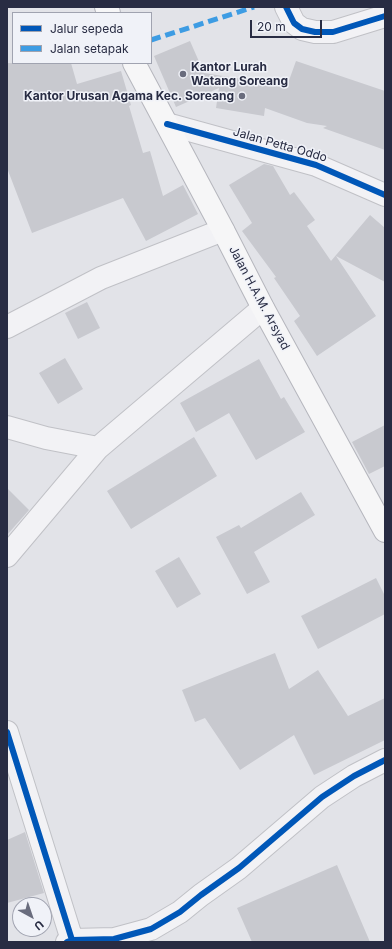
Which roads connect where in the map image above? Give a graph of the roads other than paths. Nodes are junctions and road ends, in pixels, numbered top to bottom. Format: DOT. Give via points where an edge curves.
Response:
graph roads {
  1 [pos="286,7"];
  2 [pos="385,16"];
  3 [pos="135,64"];
  4 [pos="167,124"];
  5 [pos="385,195"];
  6 [pos="223,230"];
  7 [pos="263,308"];
  8 [pos="7,327"];
  9 [pos="7,427"];
  10 [pos="98,448"];
  11 [pos="385,531"];
  12 [pos="7,556"];
  13 [pos="7,732"];
  14 [pos="385,760"];
  15 [pos="70,941"];
  1 -- 2 [label="street" via="294,23 314,32 333,32"];
  3 -- 4 [label="highway, Jalan H.A.M. Arsyad"];
  4 -- 5 [label="street, Jalan Petta Oddo" via="316,165"];
  4 -- 6 [label="highway, Jalan H.A.M. Arsyad"];
  6 -- 7 [label="highway, Jalan H.A.M. Arsyad"];
  6 -- 8 [label="street" via="101,278"];
  7 -- 10 [label="street"];
  7 -- 11 [label="highway, Jalan H.A.M. Arsyad"];
  9 -- 10 [label="street"];
  10 -- 12 [label="street"];
  13 -- 15 [label="street"];
  14 -- 15 [label="street" via="322,797 239,868 180,912 152,929 114,939"];
}
